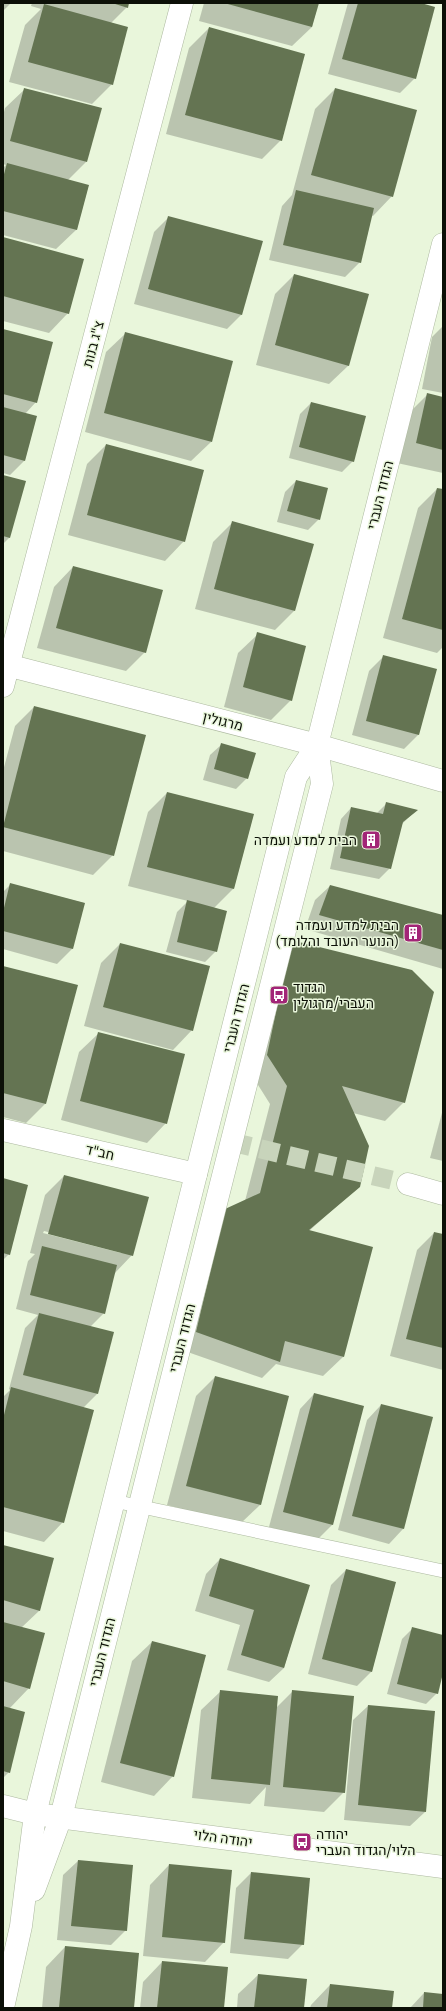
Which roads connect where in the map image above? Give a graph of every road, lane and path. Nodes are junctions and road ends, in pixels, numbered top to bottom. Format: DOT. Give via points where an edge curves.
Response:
graph roads {
  1 [pos="182,3"];
  2 [pos="443,244"];
  3 [pos="5,672"];
  4 [pos="317,745"];
  5 [pos="443,781"];
  6 [pos="3,1130"];
  7 [pos="196,1174"];
  8 [pos="408,1184"];
  9 [pos="443,1194"];
  10 [pos="114,1501"];
  11 [pos="139,1506"];
  12 [pos="443,1571"];
  13 [pos="3,1806"];
  14 [pos="35,1814"];
  15 [pos="61,1816"];
  16 [pos="443,1867"];
  17 [pos="20,1926"];
  18 [pos="3,2008"];
  1 -- 3 [label="street, צ\"ג בנות"];
  2 -- 4 [label="street, הגדוד העברי"];
  3 -- 4 [label="street, מרגולין"];
  4 -- 5 [label="street, מרגולין"];
  4 -- 7 [label="street, הגדוד העברי" via="296,777"];
  4 -- 11 [label="street, הגדוד העברי" via="322,784"];
  6 -- 7 [label="street, חב\"ד"];
  7 -- 10 [label="street, הגדוד העברי"];
  8 -- 9 [label="street"];
  10 -- 11 [label="lane"];
  10 -- 14 [label="street, הגדוד העברי"];
  11 -- 12 [label="lane"];
  11 -- 15 [label="street, הגדוד העברי"];
  13 -- 14 [label="street, יהודה הלוי"];
  14 -- 15 [label="street, יהודה הלוי"];
  14 -- 17 [label="street, הגדוד העברי"];
  15 -- 16 [label="street, יהודה הלוי"];
  15 -- 17 [label="street, הגדוד העברי"];
  17 -- 18 [label="street, הגדוד העברי"];
}
